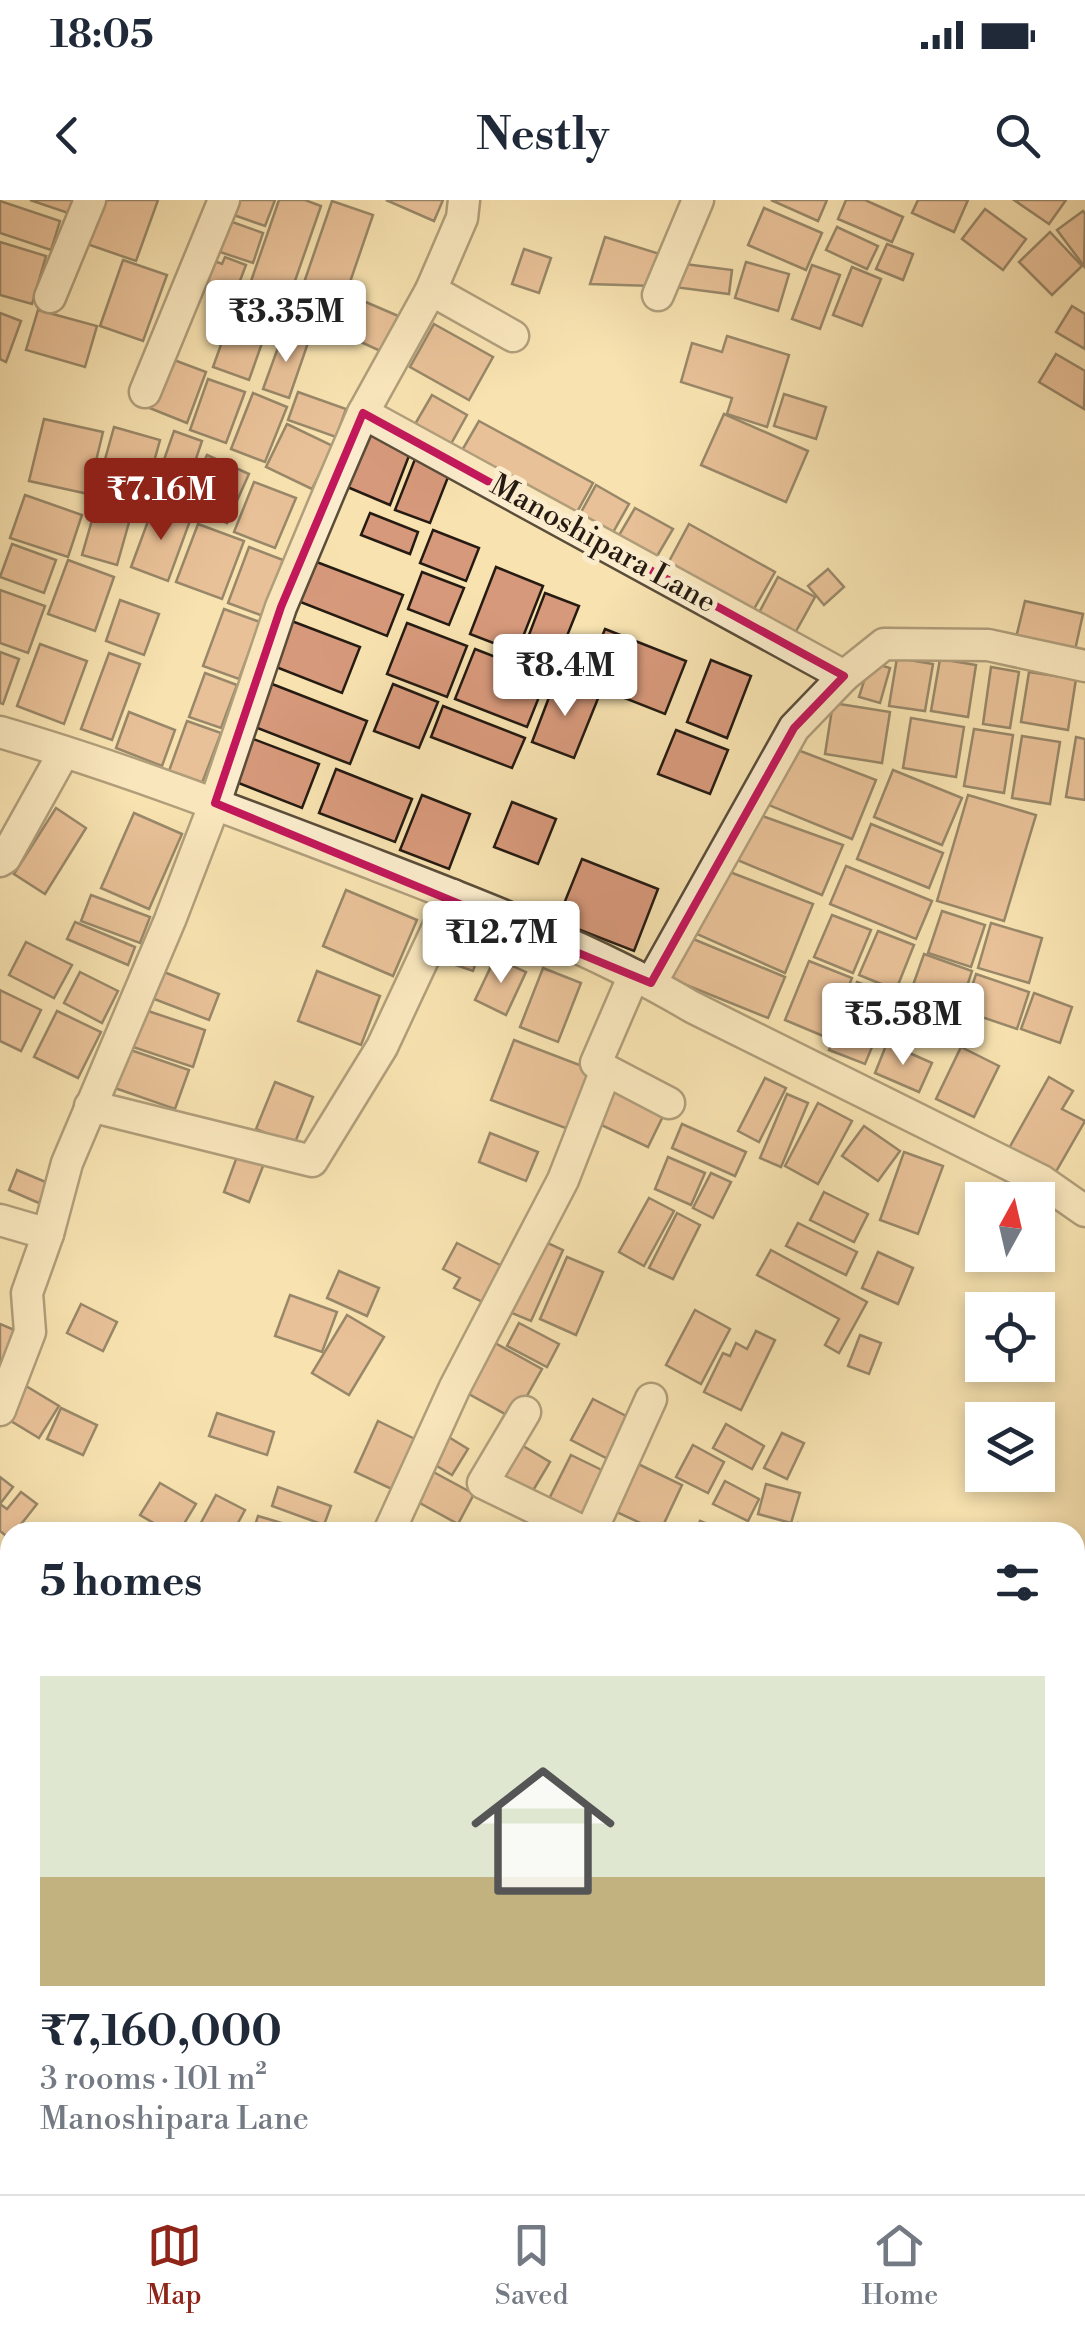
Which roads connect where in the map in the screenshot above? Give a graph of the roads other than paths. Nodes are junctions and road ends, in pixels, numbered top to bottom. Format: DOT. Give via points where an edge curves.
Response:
graph roads {
  1 [pos="90,200"];
  2 [pos="224,200"];
  3 [pos="464,200"];
  4 [pos="698,200"];
  5 [pos="431,290"];
  6 [pos="658,295"];
  7 [pos="50,297"];
  8 [pos="513,336"];
  9 [pos="145,392"];
  10 [pos="362,413"];
  11 [pos="1085,666"];
  12 [pos="844,676"];
  13 [pos="0,732"];
  14 [pos="64,752"];
  15 [pos="215,803"];
  16 [pos="0,861"];
  17 [pos="453,895"];
  18 [pos="642,979"];
  19 [pos="606,1070"];
  20 [pos="669,1103"];
  21 [pos="90,1106"];
  22 [pos="1085,1211"];
  23 [pos="0,1220"];
  24 [pos="48,1234"];
  25 [pos="652,1399"];
  26 [pos="0,1410"];
  27 [pos="525,1412"];
  28 [pos="394,1522"];
  29 [pos="567,1522"];
  30 [pos="593,1522"];
  1 -- 7 [label="street"];
  2 -- 9 [label="street"];
  3 -- 5 [label="street"];
  4 -- 6 [label="street"];
  5 -- 8 [label="street"];
  5 -- 10 [label="street"];
  10 -- 12 [label="street, Manoshipara Lane"];
  10 -- 15 [label="street" via="281,607"];
  11 -- 12 [label="street" via="988,646 884,644"];
  12 -- 18 [label="street" via="794,728"];
  13 -- 14 [label="street"];
  14 -- 15 [label="street"];
  14 -- 16 [label="street"];
  15 -- 17 [label="street"];
  15 -- 21 [label="street"];
  17 -- 18 [label="street"];
  17 -- 21 [label="street" via="382,1046 312,1160"];
  18 -- 19 [label="street" via="596,1063"];
  18 -- 22 [label="street" via="1042,1181"];
  19 -- 20 [label="street"];
  19 -- 28 [label="street" via="563,1180"];
  21 -- 24 [label="street"];
  23 -- 24 [label="street"];
  24 -- 26 [label="street" via="26,1293 30,1332"];
  25 -- 30 [label="street"];
  27 -- 29 [label="street" via="483,1483"];
}
